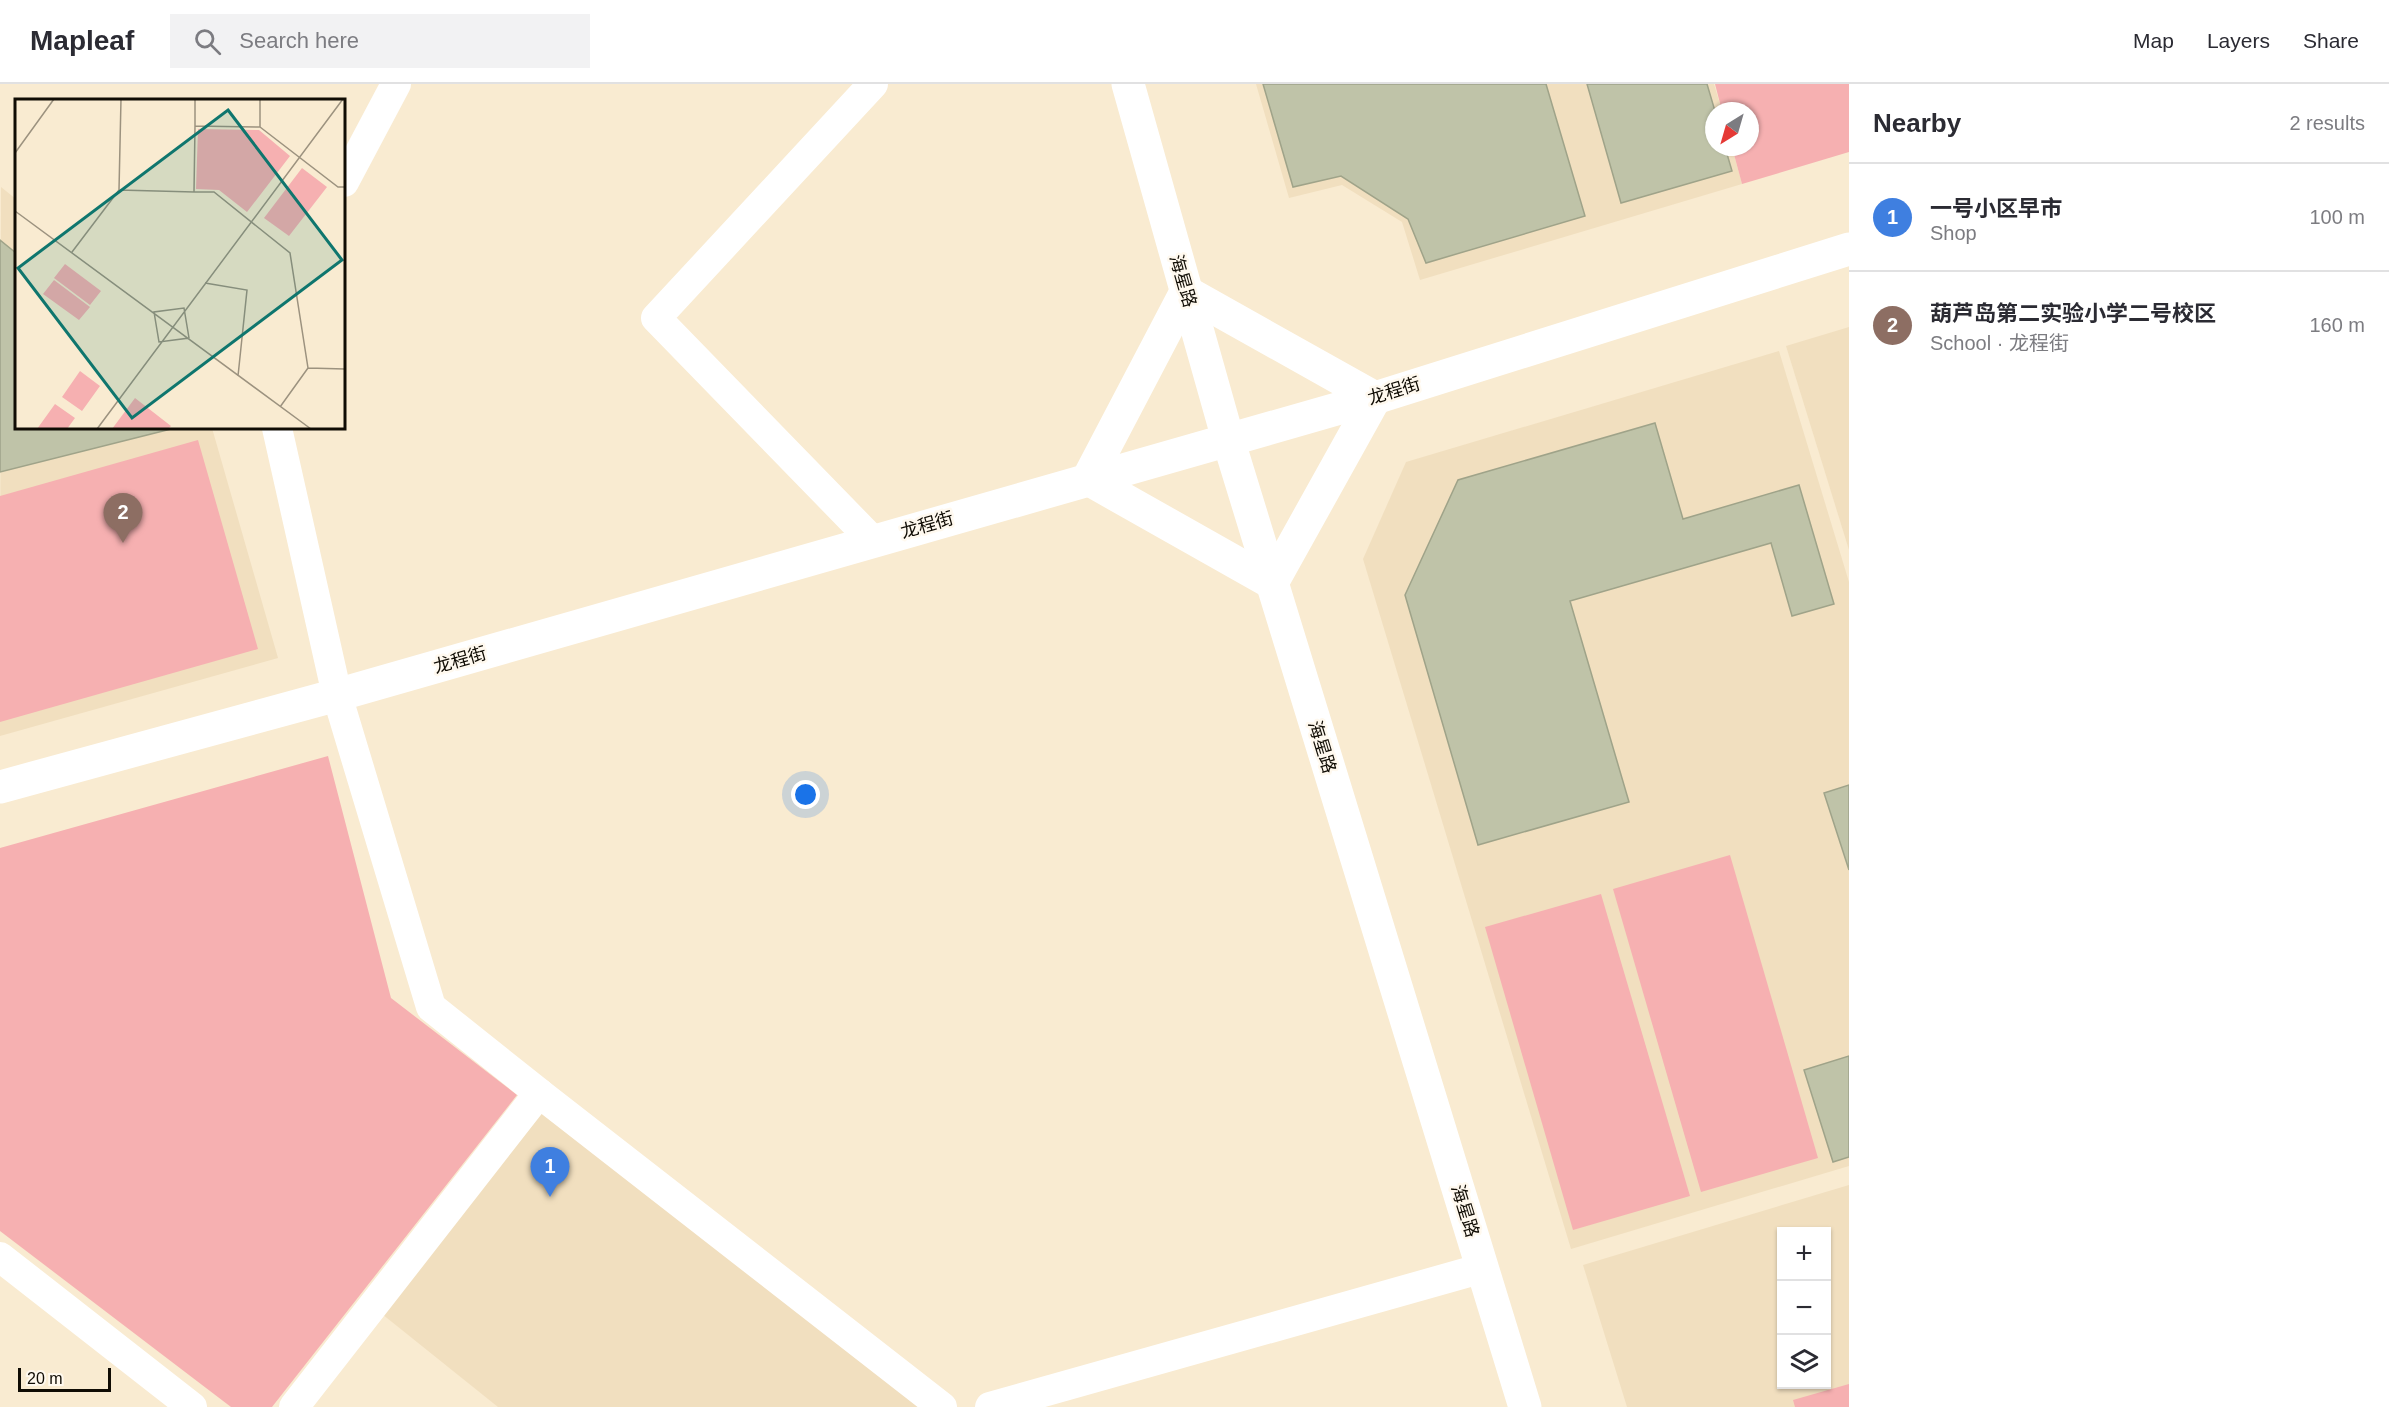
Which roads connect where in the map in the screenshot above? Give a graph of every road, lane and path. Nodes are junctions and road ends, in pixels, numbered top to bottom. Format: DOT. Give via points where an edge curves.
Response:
graph roads {
  1 [pos="396,84"];
  2 [pos="873,84"];
  3 [pos="1128,84"];
  4 [pos="345,180"];
  5 [pos="1849,249"];
  6 [pos="1186,291"];
  7 [pos="1375,398"];
  8 [pos="277,429"];
  9 [pos="1228,439"];
  10 [pos="1088,478"];
  11 [pos="873,541"];
  12 [pos="1272,583"];
  13 [pos="337,694"];
  14 [pos="0,787"];
  15 [pos="539,1093"];
  16 [pos="0,1257"];
  17 [pos="1483,1268"];
  18 [pos="192,1407"];
  19 [pos="294,1407"];
  20 [pos="942,1407"];
  21 [pos="990,1407"];
  22 [pos="1525,1407"];
  1 -- 4 [label="street"];
  2 -- 11 [label="street" via="656,318"];
  3 -- 6 [label="main road, 海星路"];
  5 -- 7 [label="main road, 龙程街"];
  6 -- 7 [label="main road"];
  6 -- 9 [label="main road, 海星路"];
  6 -- 10 [label="main road"];
  7 -- 9 [label="main road, 龙程街"];
  7 -- 12 [label="main road"];
  8 -- 13 [label="street"];
  9 -- 10 [label="main road, 龙程街"];
  9 -- 12 [label="main road, 海星路"];
  10 -- 11 [label="main road, 龙程街"];
  10 -- 12 [label="main road"];
  11 -- 13 [label="main road, 龙程街"];
  12 -- 17 [label="main road, 海星路"];
  13 -- 14 [label="main road, 龙程街"];
  13 -- 15 [label="street" via="431,1006"];
  15 -- 19 [label="street"];
  15 -- 20 [label="street"];
  16 -- 18 [label="street"];
  17 -- 21 [label="street"];
  17 -- 22 [label="main road, 海星路"];
}
